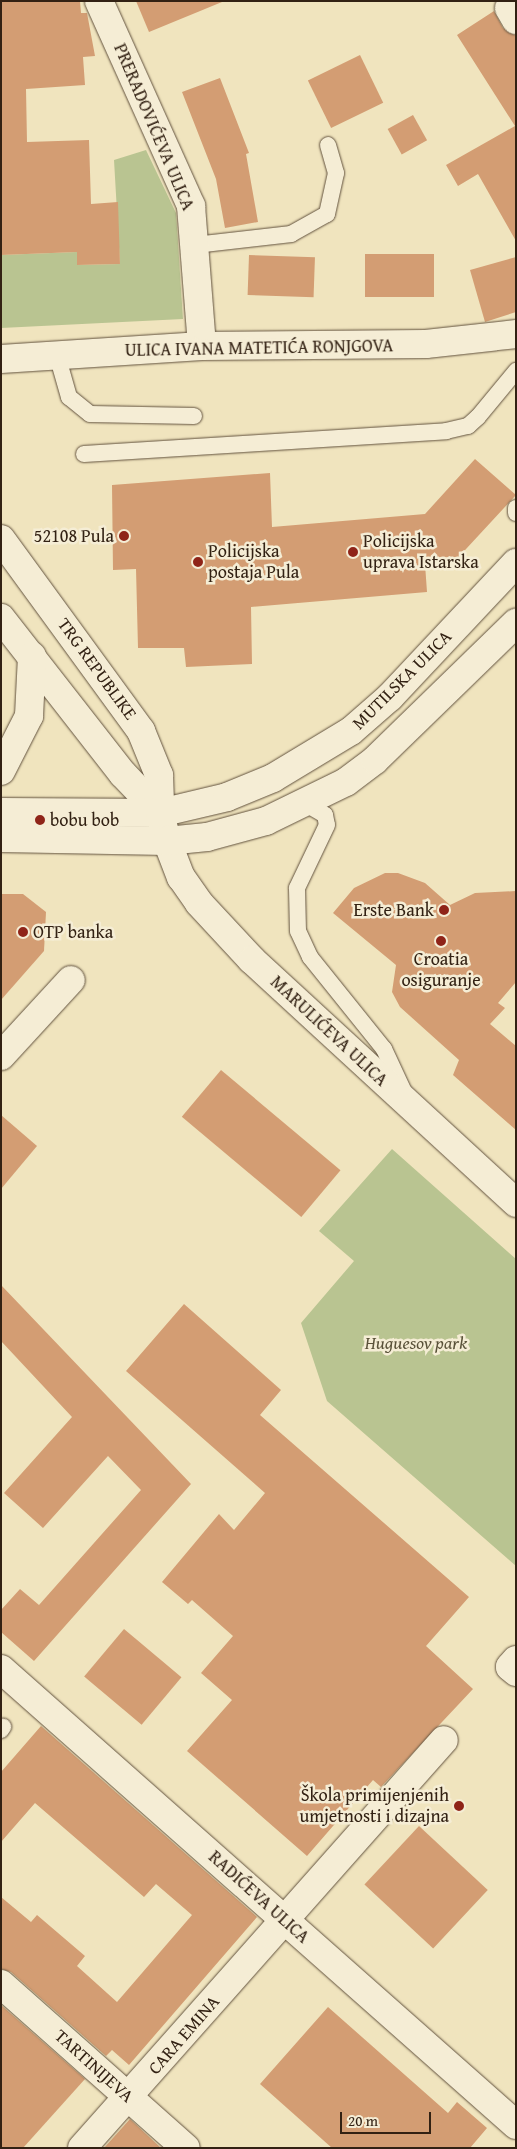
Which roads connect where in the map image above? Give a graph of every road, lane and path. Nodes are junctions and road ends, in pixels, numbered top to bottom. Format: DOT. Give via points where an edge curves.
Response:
graph roads {
  1 [pos="104,3"];
  2 [pos="328,145"];
  3 [pos="195,245"];
  4 [pos="516,334"];
  5 [pos="202,346"];
  6 [pos="57,355"];
  7 [pos="1,359"];
  8 [pos="516,371"];
  9 [pos="194,416"];
  10 [pos="84,454"];
  11 [pos="516,508"];
  12 [pos="516,513"];
  13 [pos="1,539"];
  14 [pos="516,563"];
  15 [pos="1,618"];
  16 [pos="516,623"];
  17 [pos="32,656"];
  18 [pos="1,771"];
  19 [pos="306,804"];
  20 [pos="1,812"];
  21 [pos="160,813"];
  22 [pos="1,838"];
  23 [pos="167,841"];
  24 [pos="71,980"];
  25 [pos="1,1056"];
  26 [pos="410,1105"];
  27 [pos="516,1203"];
  28 [pos="1,1669"];
  29 [pos="444,1740"];
  30 [pos="285,1920"];
  31 [pos="1,1984"];
  32 [pos="129,2098"];
  33 [pos="516,2125"];
  34 [pos="82,2148"];
  35 [pos="186,2148"];
  1 -- 3 [label="main road, PRERADOVIĆEVA ULICA" via="191,206"];
  2 -- 3 [label="lane" via="336,173 327,214 291,234"];
  3 -- 5 [label="main road, PRERADOVIĆEVA ULICA"];
  4 -- 5 [label="main road, ULICA IVANA MATETIĆA RONJGOVA" via="426,344"];
  5 -- 6 [label="main road, ULICA IVANA MATETIĆA RONJGOVA"];
  6 -- 7 [label="main road, ULICA IVANA MATETIĆA RONJGOVA"];
  6 -- 9 [label="lane" via="69,397 90,414"];
  8 -- 10 [label="lane" via="468,426 446,431"];
  11 -- 12 [label="lane"];
  13 -- 21 [label="main road, TRG REPUBLIKE" via="141,731 159,775"];
  14 -- 21 [label="main road, MUTILSKA ULICA" via="390,696 351,732 311,759 252,787"];
  15 -- 17 [label="main road, TRG REPUBLIKE"];
  16 -- 19 [label="main road" via="376,760"];
  17 -- 18 [label="main road" via="29,716"];
  17 -- 21 [label="main road, TRG REPUBLIKE" via="123,774"];
  19 -- 23 [label="main road" via="235,831"];
  19 -- 26 [label="lane" via="325,815 327,825 297,888 298,931 310,957 384,1049"];
  20 -- 21 [label="main road"];
  21 -- 23 [label="main road, TRG REPUBLIKE"];
  22 -- 23 [label="main road"];
  23 -- 26 [label="main road, MARULIĆEVA ULICA" via="181,877 199,903 252,960"];
  24 -- 25 [label="main road"];
  26 -- 27 [label="main road, MARULIĆEVA ULICA"];
  28 -- 30 [label="main road, RADIĆEVA ULICA"];
  29 -- 30 [label="main road, CARA EMINA"];
  30 -- 32 [label="main road, CARA EMINA"];
  30 -- 33 [label="main road, RADIĆEVA ULICA"];
  31 -- 32 [label="main road, TARTINIJEVA"];
  32 -- 34 [label="main road, CARA EMINA"];
  32 -- 35 [label="main road, TARTINIJEVA"];
}
